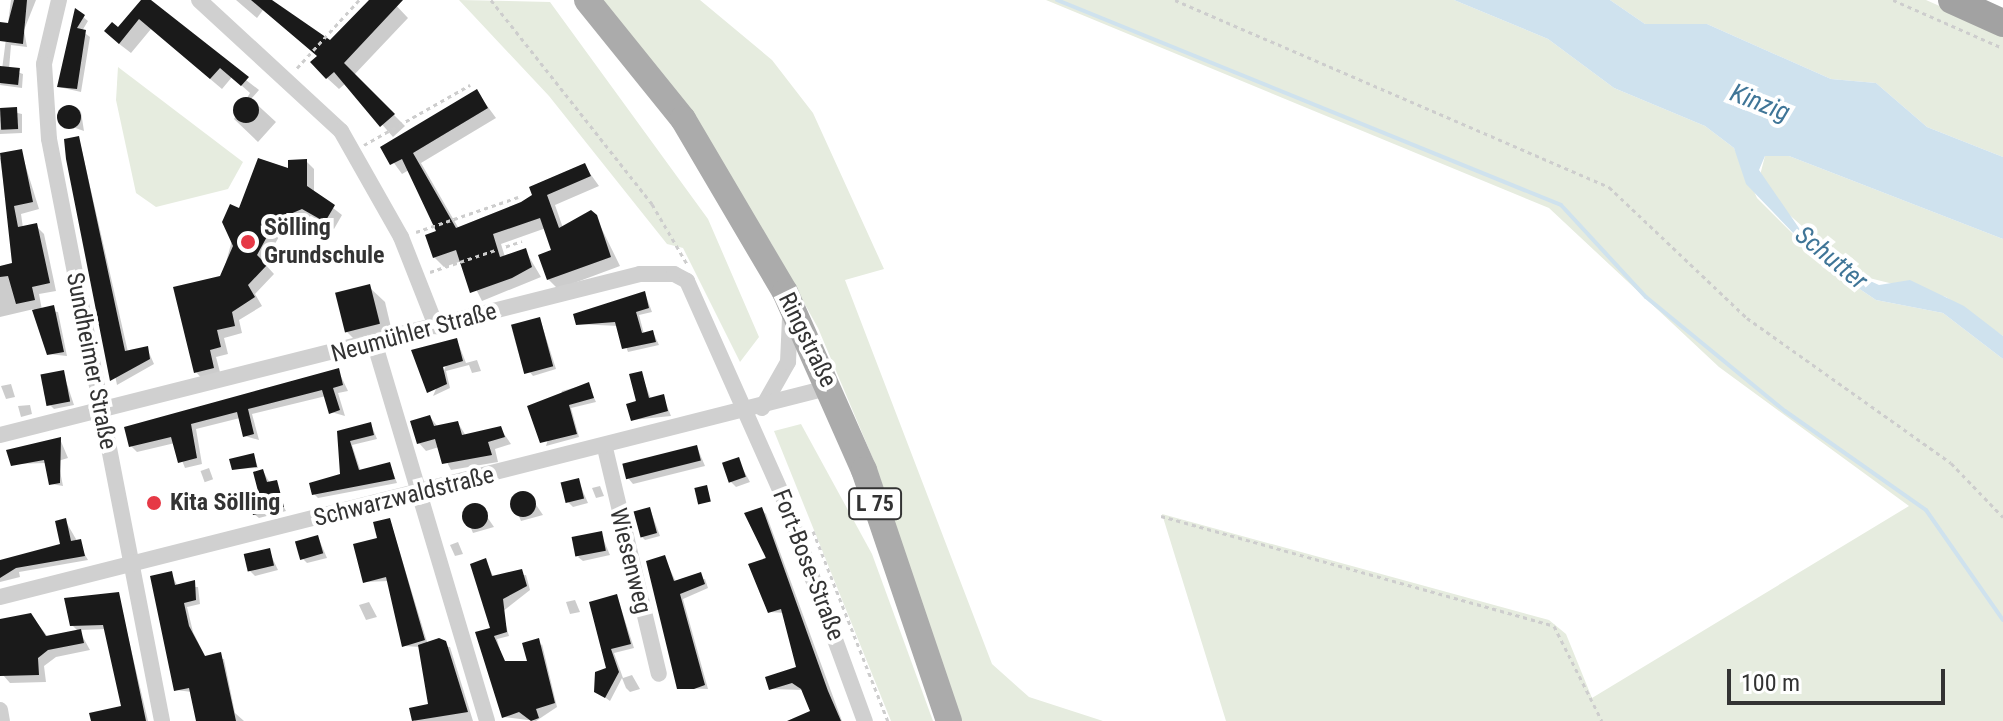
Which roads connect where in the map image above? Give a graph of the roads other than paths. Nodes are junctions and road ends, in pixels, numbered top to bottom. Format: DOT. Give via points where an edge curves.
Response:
graph roads {
  1 [pos="59,0"];
  2 [pos="199,0"];
  3 [pos="587,0"];
  4 [pos="1952,0"];
  5 [pos="1991,0"];
  6 [pos="2003,5"];
  7 [pos="2003,23"];
  8 [pos="785,292"];
  9 [pos="436,326"];
  10 [pos="375,345"];
  11 [pos="831,387"];
  12 [pos="762,408"];
  13 [pos="102,411"];
  14 [pos="742,413"];
  15 [pos="0,435"];
  16 [pos="605,448"];
  17 [pos="417,493"];
  18 [pos="131,566"];
  19 [pos="0,597"];
  20 [pos="659,674"];
  21 [pos="0,710"];
  22 [pos="2,721"];
  23 [pos="162,721"];
  24 [pos="487,721"];
  25 [pos="865,721"];
  26 [pos="949,721"];
  1 -- 13 [label="street, Sundheimer Straße" via="44,64 49,139"];
  2 -- 9 [label="street" via="289,77 353,150 401,237"];
  3 -- 8 [label="main road, Ringstraße / L 75" via="683,119"];
  4 -- 7 [label="highway"];
  5 -- 6 [label="highway"];
  8 -- 11 [label="main road, Ringstraße / L 75"];
  8 -- 12 [label="street" via="788,362"];
  9 -- 10 [label="street, Neumühler Straße"];
  9 -- 14 [label="street, Neumühler Straße" via="640,274 674,274 687,281"];
  10 -- 13 [label="street, Neumühler Straße"];
  10 -- 17 [label="street"];
  11 -- 12 [label="street, Schwarzwaldstraße"];
  11 -- 26 [label="main road, Ringstraße / L 75"];
  12 -- 14 [label="street, Schwarzwaldstraße"];
  13 -- 15 [label="street, Neumühler Straße"];
  13 -- 18 [label="street, Sundheimer Straße"];
  14 -- 16 [label="street, Schwarzwaldstraße"];
  14 -- 25 [label="street, Fort-Bose-Straße" via="781,492"];
  16 -- 17 [label="street, Schwarzwaldstraße"];
  16 -- 20 [label="street, Wiesenweg"];
  17 -- 18 [label="street, Schwarzwaldstraße"];
  17 -- 24 [label="street"];
  18 -- 19 [label="street, Schwarzwaldstraße"];
  18 -- 23 [label="street, Sundheimer Straße"];
  21 -- 22 [label="street"];
}
